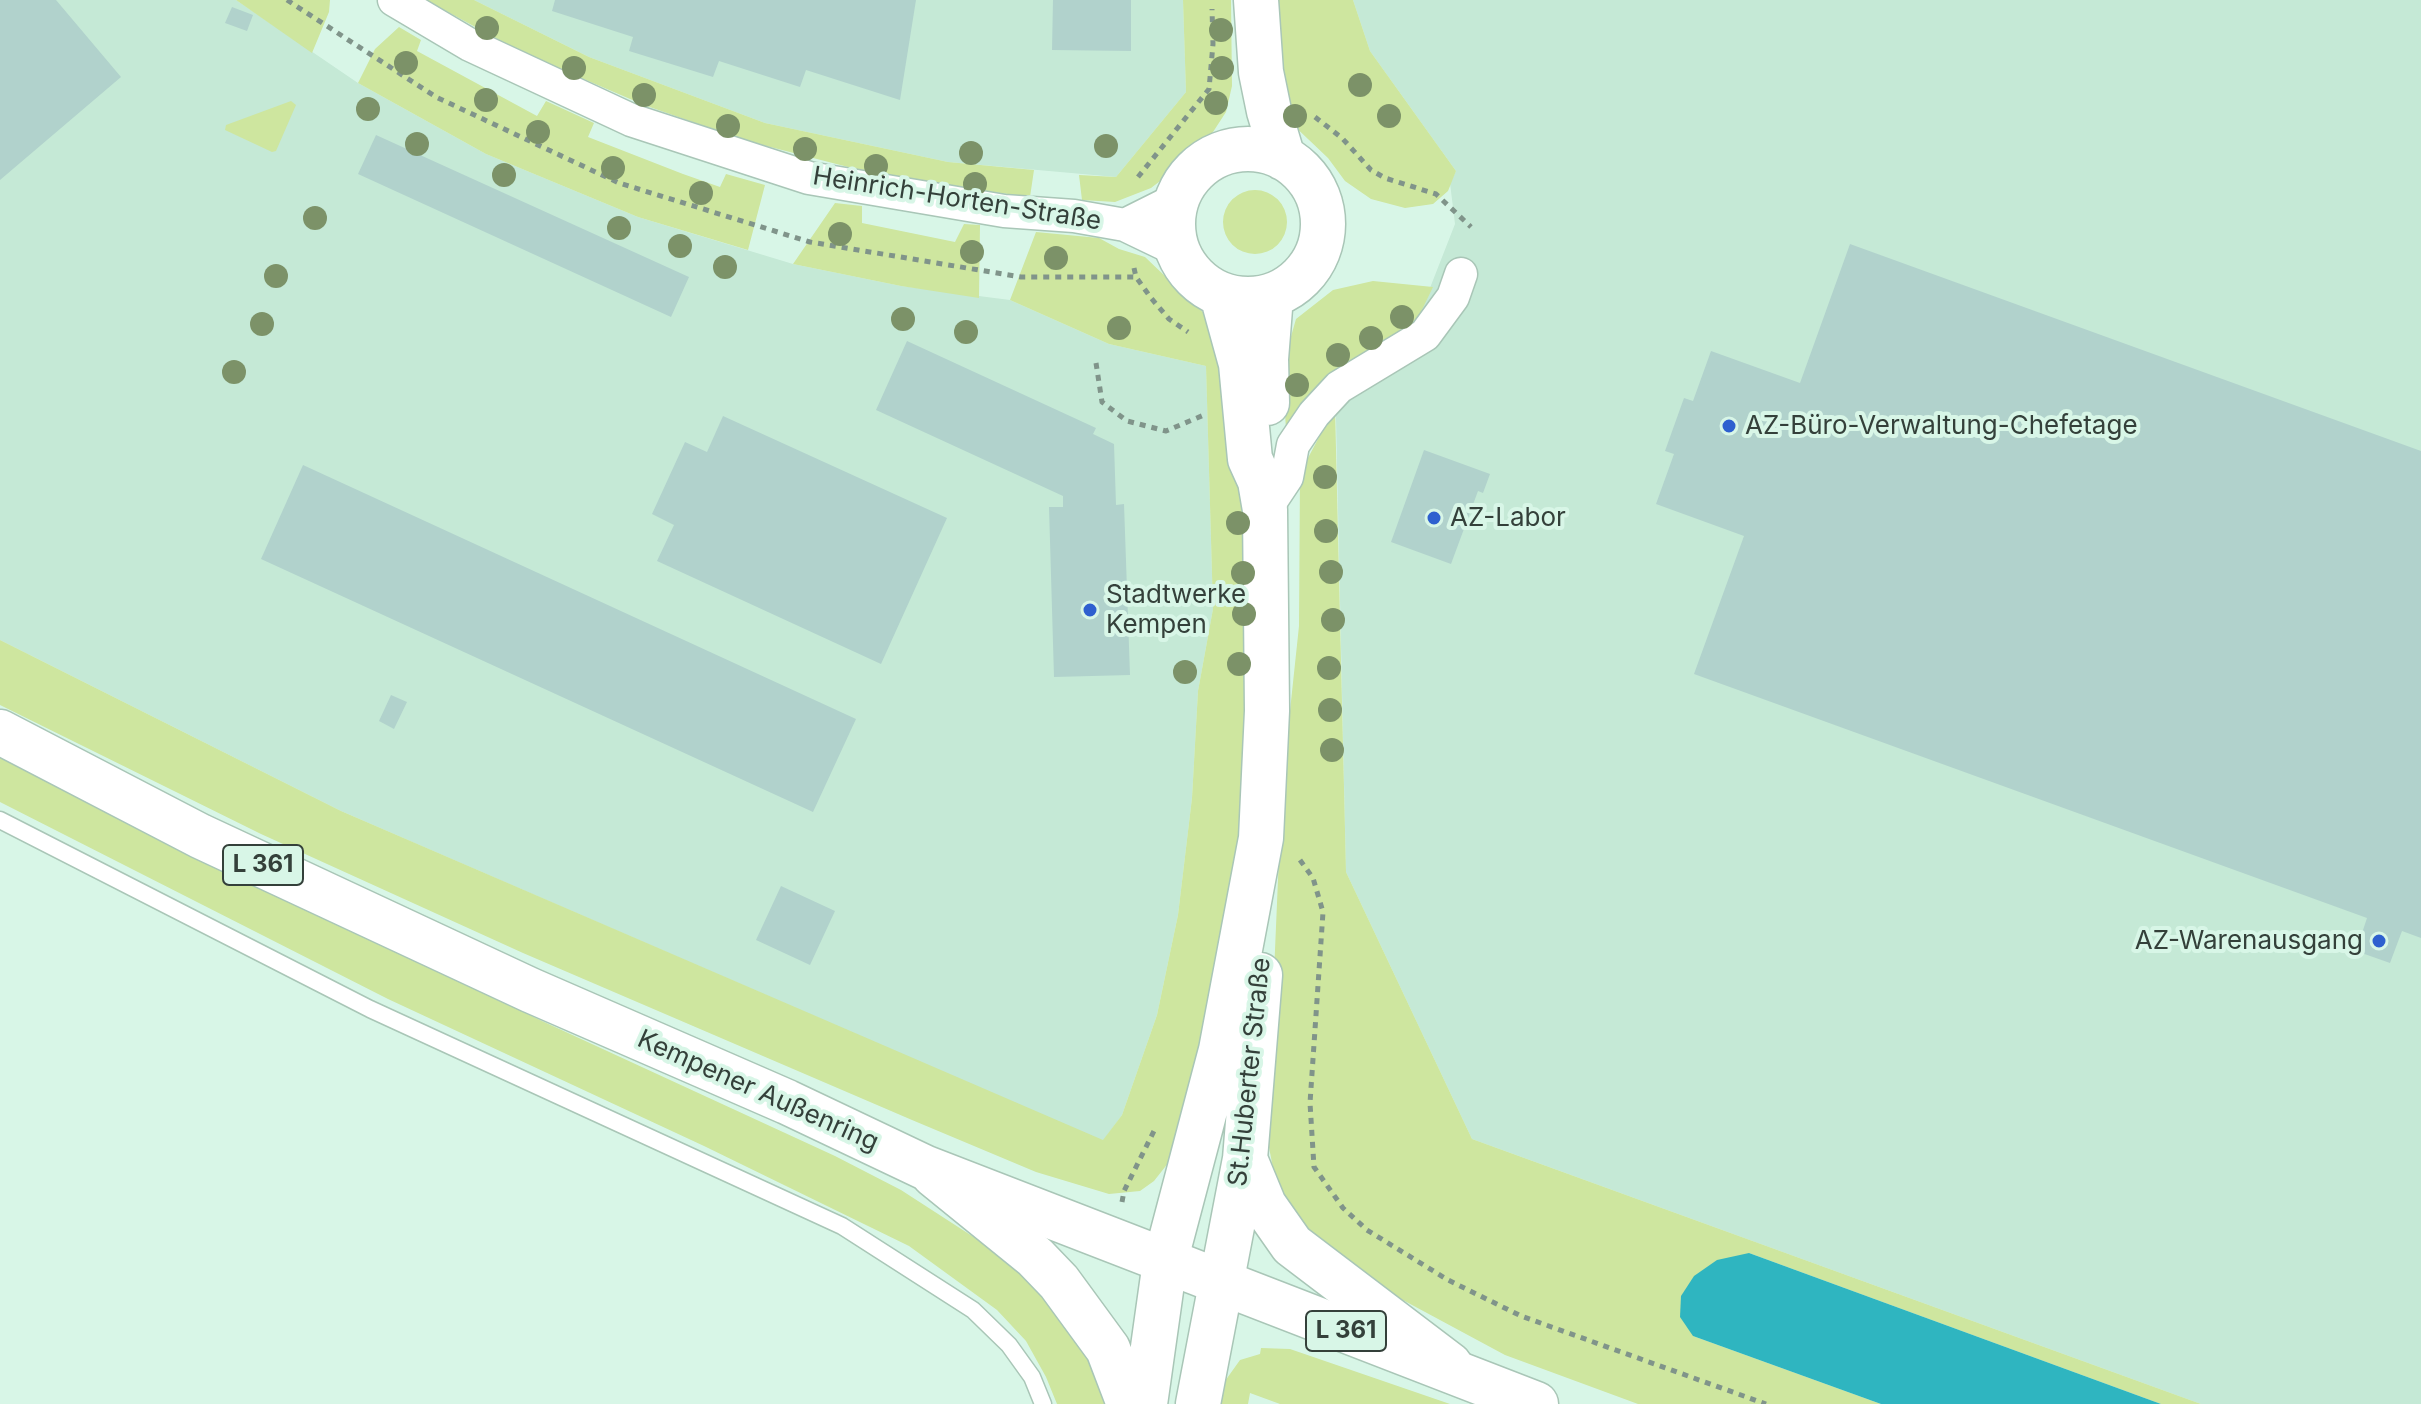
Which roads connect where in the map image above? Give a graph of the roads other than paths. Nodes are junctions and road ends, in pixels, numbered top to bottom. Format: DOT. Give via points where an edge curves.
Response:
graph roads {
  1 [pos="394,0"];
  2 [pos="1243,0"];
  3 [pos="1256,0"];
  4 [pos="1223,153"];
  5 [pos="1283,158"];
  6 [pos="1177,199"];
  7 [pos="1125,225"];
  8 [pos="1177,250"];
  9 [pos="1461,274"];
  10 [pos="1222,295"];
  11 [pos="1271,296"];
  12 [pos="1262,495"];
  13 [pos="0,732"];
  14 [pos="0,820"];
  15 [pos="1259,849"];
  16 [pos="1245,1159"];
  17 [pos="926,1168"];
  18 [pos="1165,1262"];
  19 [pos="1221,1284"];
  20 [pos="1470,1381"];
  21 [pos="1043,1404"];
  22 [pos="1129,1404"];
  23 [pos="1145,1404"];
  24 [pos="1198,1404"];
  25 [pos="1536,1404"];
  1 -- 7 [label="street, Heinrich-Horten-Straße" via="470,45 631,120 809,178"];
  2 -- 4 [label="street" via="1227,45 1243,89"];
  3 -- 5 [label="street" via="1261,72"];
  4 -- 5 [label="street" via="1243,149"];
  4 -- 6 [label="street" via="1203,164"];
  5 -- 11 [label="street" via="1314,188 1323,228 1311,265 1294,284"];
  6 -- 7 [label="street, Heinrich-Horten-Straße"];
  6 -- 8 [label="street" via="1172,224"];
  7 -- 8 [label="street, Heinrich-Horten-Straße"];
  8 -- 10 [label="street" via="1187,270"];
  9 -- 12 [label="street" via="1453,297 1425,335 1339,387 1314,414 1293,445 1287,477"];
  10 -- 11 [label="street" via="1247,300"];
  10 -- 12 [label="street, St.Huberter Straße" via="1241,364 1250,459"];
  11 -- 12 [label="street, St.Huberter Straße"];
  12 -- 15 [label="street, St.Huberter Straße" via="1267,711"];
  13 -- 17 [label="street, Kempener Außenring / L 361" via="200,836"];
  14 -- 21 [label="lane" via="370,1009 842,1226 973,1310 1009,1345"];
  15 -- 16 [label="street, St.Huberter Straße" via="1265,913"];
  15 -- 18 [label="street, St.Huberter Straße" via="1221,1050"];
  16 -- 19 [label="street, St.Huberter Straße"];
  16 -- 20 [label="street" via="1264,1205 1292,1245"];
  17 -- 18 [label="street, Kempener Außenring / L 361"];
  17 -- 22 [label="street" via="1059,1282 1108,1349"];
  18 -- 19 [label="street, Kempener Außenring / L 361"];
  18 -- 23 [label="street, St.Huberter Straße"];
  19 -- 20 [label="street, Kempener Außenring / L 361"];
  19 -- 24 [label="street, St.Huberter Straße"];
  20 -- 25 [label="street, Kempener Außenring / L 361"];
}
